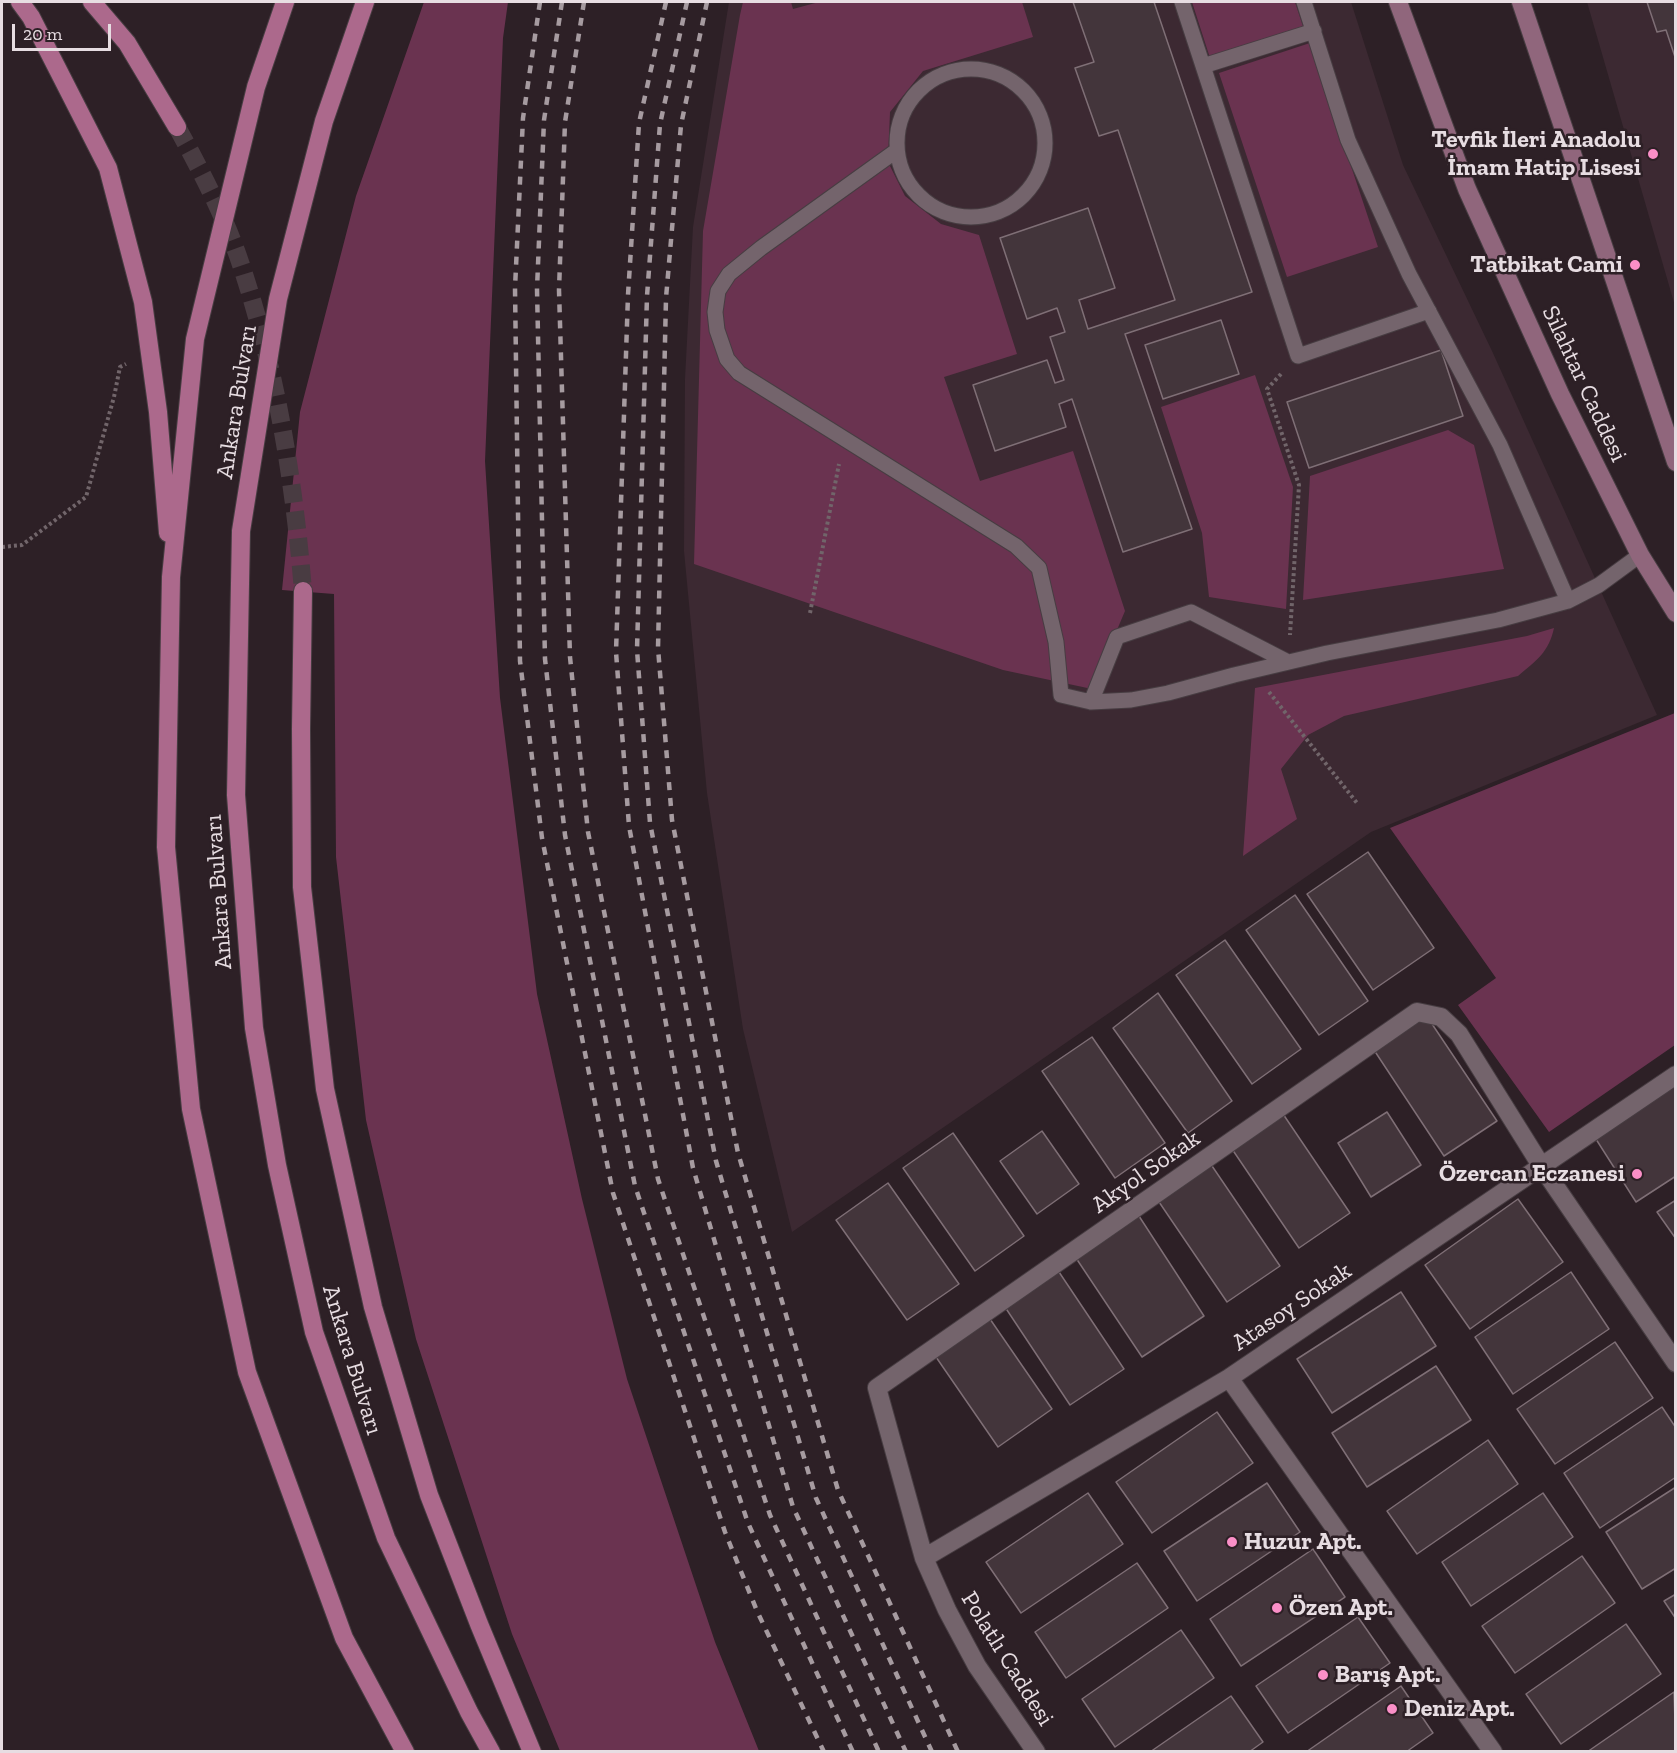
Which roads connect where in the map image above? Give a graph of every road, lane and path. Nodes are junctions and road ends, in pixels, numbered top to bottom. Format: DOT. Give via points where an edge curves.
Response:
graph roads {
  1 [pos="20,2"];
  2 [pos="92,2"];
  3 [pos="285,2"];
  4 [pos="365,2"];
  5 [pos="1182,2"];
  6 [pos="1304,2"];
  7 [pos="1398,2"];
  8 [pos="1521,2"];
  9 [pos="1314,31"];
  10 [pos="1203,66"];
  11 [pos="177,128"];
  12 [pos="896,151"];
  13 [pos="1429,311"];
  14 [pos="150,353"];
  15 [pos="1298,356"];
  16 [pos="844,438"];
  17 [pos="1676,462"];
  18 [pos="2,547"];
  19 [pos="1640,555"];
  20 [pos="171,577"];
  21 [pos="303,591"];
  22 [pos="1568,601"];
  23 [pos="810,613"];
  24 [pos="1676,613"];
  25 [pos="1288,662"];
  26 [pos="1252,670"];
  27 [pos="1091,702"];
  28 [pos="1357,803"];
  29 [pos="1676,1076"];
  30 [pos="1542,1167"];
  31 [pos="1676,1363"];
  32 [pos="1229,1378"];
  33 [pos="924,1558"];
  34 [pos="405,1752"];
  35 [pos="491,1752"];
  36 [pos="532,1752"];
  37 [pos="1036,1752"];
  38 [pos="1493,1752"];
  1 -- 14 [label="main road" via="32,16 108,168 143,302"];
  2 -- 11 [label="main road" via="127,43"];
  3 -- 20 [label="main road, Ankara Bulvarı" via="256,87 195,339"];
  4 -- 35 [label="main road, Ankara Bulvarı" via="324,121 276,310 241,531 236,795 254,1028 277,1166 314,1332 386,1538"];
  5 -- 10 [label="lane"];
  6 -- 9 [label="lane"];
  7 -- 19 [label="main road, Silahtar Caddesi" via="1467,189 1560,394"];
  8 -- 17 [label="main road"];
  9 -- 10 [label="lane"];
  9 -- 13 [label="lane" via="1348,140"];
  10 -- 15 [label="lane"];
  12 -- 12 [label="lane" via="903,175 918,196 938,211 962,218 987,216 1010,207 1029,190 1041,168 1045,144 1042,120 1031,98 1013,81 992,71 967,68 943,73 923,85 907,104 898,126"];
  12 -- 16 [label="lane" via="761,248 729,274 718,291 717,330 727,359 739,373"];
  13 -- 15 [label="lane"];
  13 -- 22 [label="lane" via="1500,445"];
  14 -- 18 [label="path" via="120,367 86,497 22,545"];
  14 -- 20 [label="main road"];
  15 -- 25 [label="path" via="1268,389 1299,485"];
  16 -- 23 [label="path"];
  16 -- 27 [label="lane" via="1016,546 1039,568 1056,642 1061,695"];
  19 -- 22 [label="lane" via="1599,585"];
  19 -- 24 [label="main road, Silahtar Caddesi"];
  20 -- 34 [label="main road, Ankara Bulvarı" via="166,847 191,1109 248,1372 344,1638"];
  21 -- 36 [label="main road" via="302,887 325,1089 374,1307 429,1495"];
  22 -- 25 [label="lane" via="1498,620"];
  25 -- 26 [label="lane"];
  25 -- 27 [label="lane" via="1191,612 1118,637"];
  26 -- 27 [label="lane" via="1168,693"];
  26 -- 28 [label="path"];
  29 -- 30 [label="street, Atasoy Sokak"];
  30 -- 31 [label="street"];
  30 -- 32 [label="street, Atasoy Sokak"];
  30 -- 33 [label="street, Akyol Sokak" via="1458,1034 1441,1017 1417,1012 877,1388"];
  32 -- 33 [label="street, Atasoy Sokak"];
  32 -- 38 [label="street"];
  33 -- 37 [label="street, Polatlı Caddesi" via="977,1666"];
}
